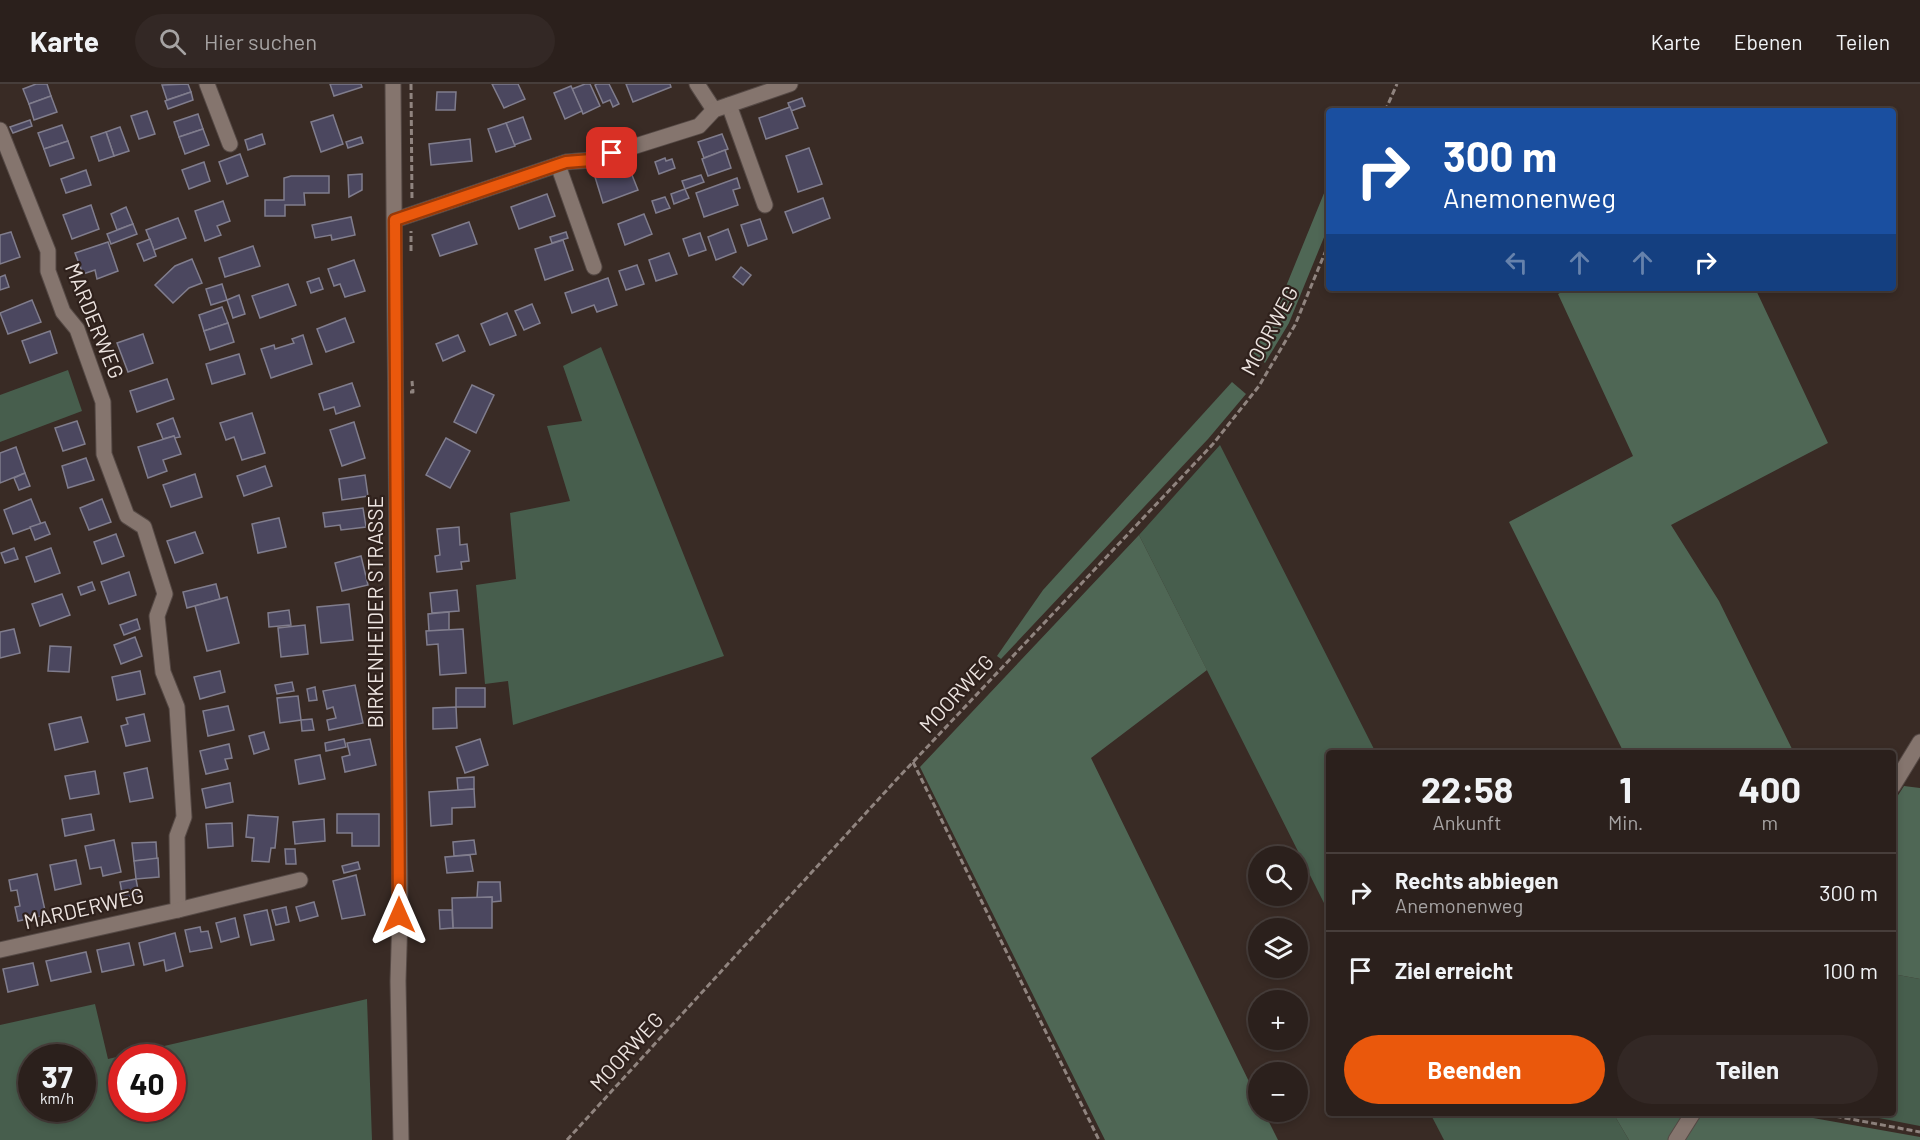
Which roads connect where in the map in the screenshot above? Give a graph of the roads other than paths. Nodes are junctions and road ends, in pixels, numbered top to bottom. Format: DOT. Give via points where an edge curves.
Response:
graph roads {
  1 [pos="207,84"];
  2 [pos="393,84"];
  3 [pos="697,84"];
  4 [pos="790,84"];
  5 [pos="729,105"];
  6 [pos="714,110"];
  7 [pos="0,130"];
  8 [pos="230,144"];
  9 [pos="558,165"];
  10 [pos="765,205"];
  11 [pos="395,220"];
  12 [pos="594,267"];
  13 [pos="1920,742"];
  14 [pos="1896,781"];
  15 [pos="300,880"];
  16 [pos="178,910"];
  17 [pos="0,950"];
  18 [pos="1691,1116"];
  19 [pos="401,1140"];
  20 [pos="1676,1140"];
  1 -- 8 [label="street"];
  2 -- 11 [label="street, BIRKENHEIDER STRASSE"];
  3 -- 6 [label="street"];
  4 -- 5 [label="street"];
  5 -- 6 [label="street"];
  5 -- 10 [label="street"];
  6 -- 9 [label="street" via="699,126 591,160"];
  7 -- 16 [label="street, MARDERWEG" via="48,250 48,271 63,312 77,329 103,402 104,454 127,516 144,527 165,594 157,616 163,672 177,707 184,817 177,836"];
  9 -- 11 [label="street"];
  9 -- 12 [label="street"];
  11 -- 19 [label="street, BIRKENHEIDER STRASSE"];
  13 -- 14 [label="street"];
  15 -- 16 [label="street, MARDERWEG"];
  16 -- 17 [label="street, MARDERWEG"];
  18 -- 20 [label="street"];
}
